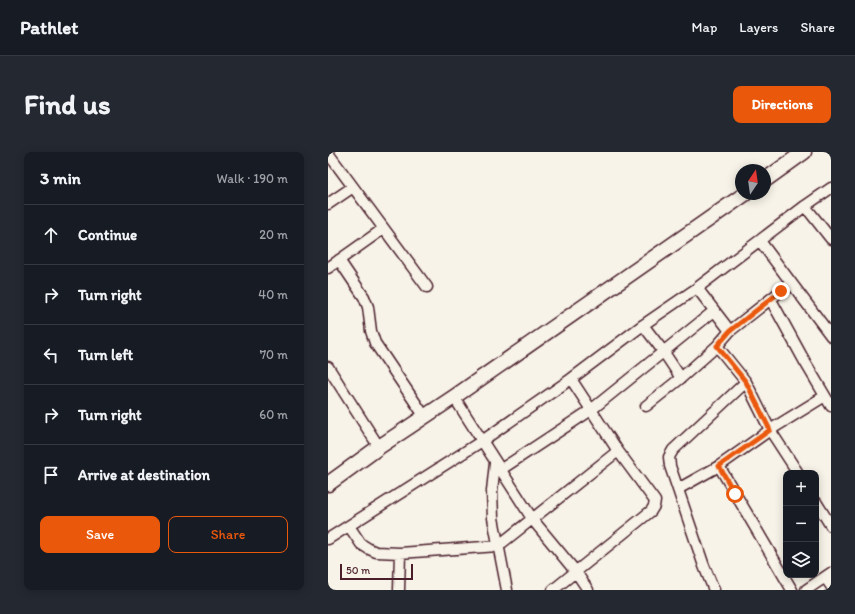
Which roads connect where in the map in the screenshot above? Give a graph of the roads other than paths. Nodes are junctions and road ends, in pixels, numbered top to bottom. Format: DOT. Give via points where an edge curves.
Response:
graph roads {
  1 [pos="804,152"];
  2 [pos="328,153"];
  3 [pos="771,176"];
  4 [pos="353,187"];
  5 [pos="831,188"];
  6 [pos="736,200"];
  7 [pos="328,204"];
  8 [pos="805,206"];
  9 [pos="383,229"];
  10 [pos="831,239"];
  11 [pos="760,241"];
  12 [pos="339,260"];
  13 [pos="328,268"];
  14 [pos="791,283"];
  15 [pos="427,287"];
  16 [pos="697,288"];
  17 [pos="771,300"];
  18 [pos="714,311"];
  19 [pos="642,326"];
  20 [pos="730,331"];
  21 [pos="831,336"];
  22 [pos="717,346"];
  23 [pos="663,351"];
  24 [pos="328,367"];
  25 [pos="681,378"];
  26 [pos="571,379"];
  27 [pos="746,382"];
  28 [pos="825,396"];
  29 [pos="454,397"];
  30 [pos="646,406"];
  31 [pos="831,406"];
  32 [pos="591,410"];
  33 [pos="425,416"];
  34 [pos="770,430"];
  35 [pos="480,437"];
  36 [pos="379,447"];
  37 [pos="618,451"];
  38 [pos="719,466"];
  39 [pos="497,467"];
  40 [pos="796,470"];
  41 [pos="328,484"];
  42 [pos="678,489"];
  43 [pos="818,506"];
  44 [pos="533,520"];
  45 [pos="349,526"];
  46 [pos="831,526"];
  47 [pos="328,539"];
  48 [pos="498,546"];
  49 [pos="400,553"];
  50 [pos="576,572"];
  51 [pos="828,575"];
  52 [pos="831,586"];
  53 [pos="399,590"];
  54 [pos="507,590"];
  55 [pos="553,590"];
  56 [pos="588,590"];
  57 [pos="714,590"];
  58 [pos="792,590"];
  59 [pos="806,590"];
  1 -- 3 [label="street"];
  2 -- 4 [label="street"];
  4 -- 7 [label="street"];
  4 -- 9 [label="street"];
  5 -- 8 [label="street"];
  6 -- 29 [label="street"];
  8 -- 10 [label="street"];
  8 -- 11 [label="street"];
  9 -- 12 [label="street"];
  9 -- 15 [label="street"];
  11 -- 14 [label="street"];
  11 -- 16 [label="street"];
  12 -- 13 [label="street"];
  12 -- 33 [label="street" via="364,297 376,343"];
  14 -- 17 [label="street"];
  14 -- 21 [label="street"];
  16 -- 18 [label="street"];
  16 -- 19 [label="street"];
  17 -- 20 [label="street"];
  17 -- 28 [label="street"];
  18 -- 20 [label="street"];
  18 -- 23 [label="street"];
  19 -- 23 [label="street"];
  19 -- 26 [label="street"];
  20 -- 22 [label="street"];
  22 -- 25 [label="street"];
  22 -- 27 [label="street"];
  23 -- 25 [label="street"];
  23 -- 32 [label="street"];
  24 -- 36 [label="street"];
  25 -- 30 [label="street"];
  26 -- 32 [label="street"];
  26 -- 35 [label="street"];
  27 -- 34 [label="street"];
  27 -- 42 [label="street" via="673,450 669,457 670,466"];
  28 -- 31 [label="street"];
  28 -- 34 [label="street"];
  29 -- 33 [label="street"];
  29 -- 35 [label="street"];
  32 -- 37 [label="street"];
  32 -- 39 [label="street"];
  33 -- 36 [label="street"];
  34 -- 38 [label="street"];
  34 -- 40 [label="street"];
  35 -- 39 [label="street"];
  35 -- 45 [label="street"];
  36 -- 41 [label="street"];
  37 -- 44 [label="street"];
  37 -- 50 [label="street" via="652,496 654,506"];
  38 -- 42 [label="street"];
  38 -- 58 [label="street"];
  39 -- 44 [label="street"];
  39 -- 48 [label="street" via="492,491"];
  42 -- 57 [label="street"];
  43 -- 46 [label="street"];
  44 -- 48 [label="street"];
  44 -- 50 [label="street"];
  45 -- 47 [label="street"];
  45 -- 49 [label="street" via="361,544 369,549 376,552"];
  48 -- 49 [label="street"];
  48 -- 54 [label="street"];
  49 -- 53 [label="street"];
  50 -- 55 [label="street"];
  50 -- 56 [label="street"];
  51 -- 52 [label="street"];
  51 -- 59 [label="street"];
}
